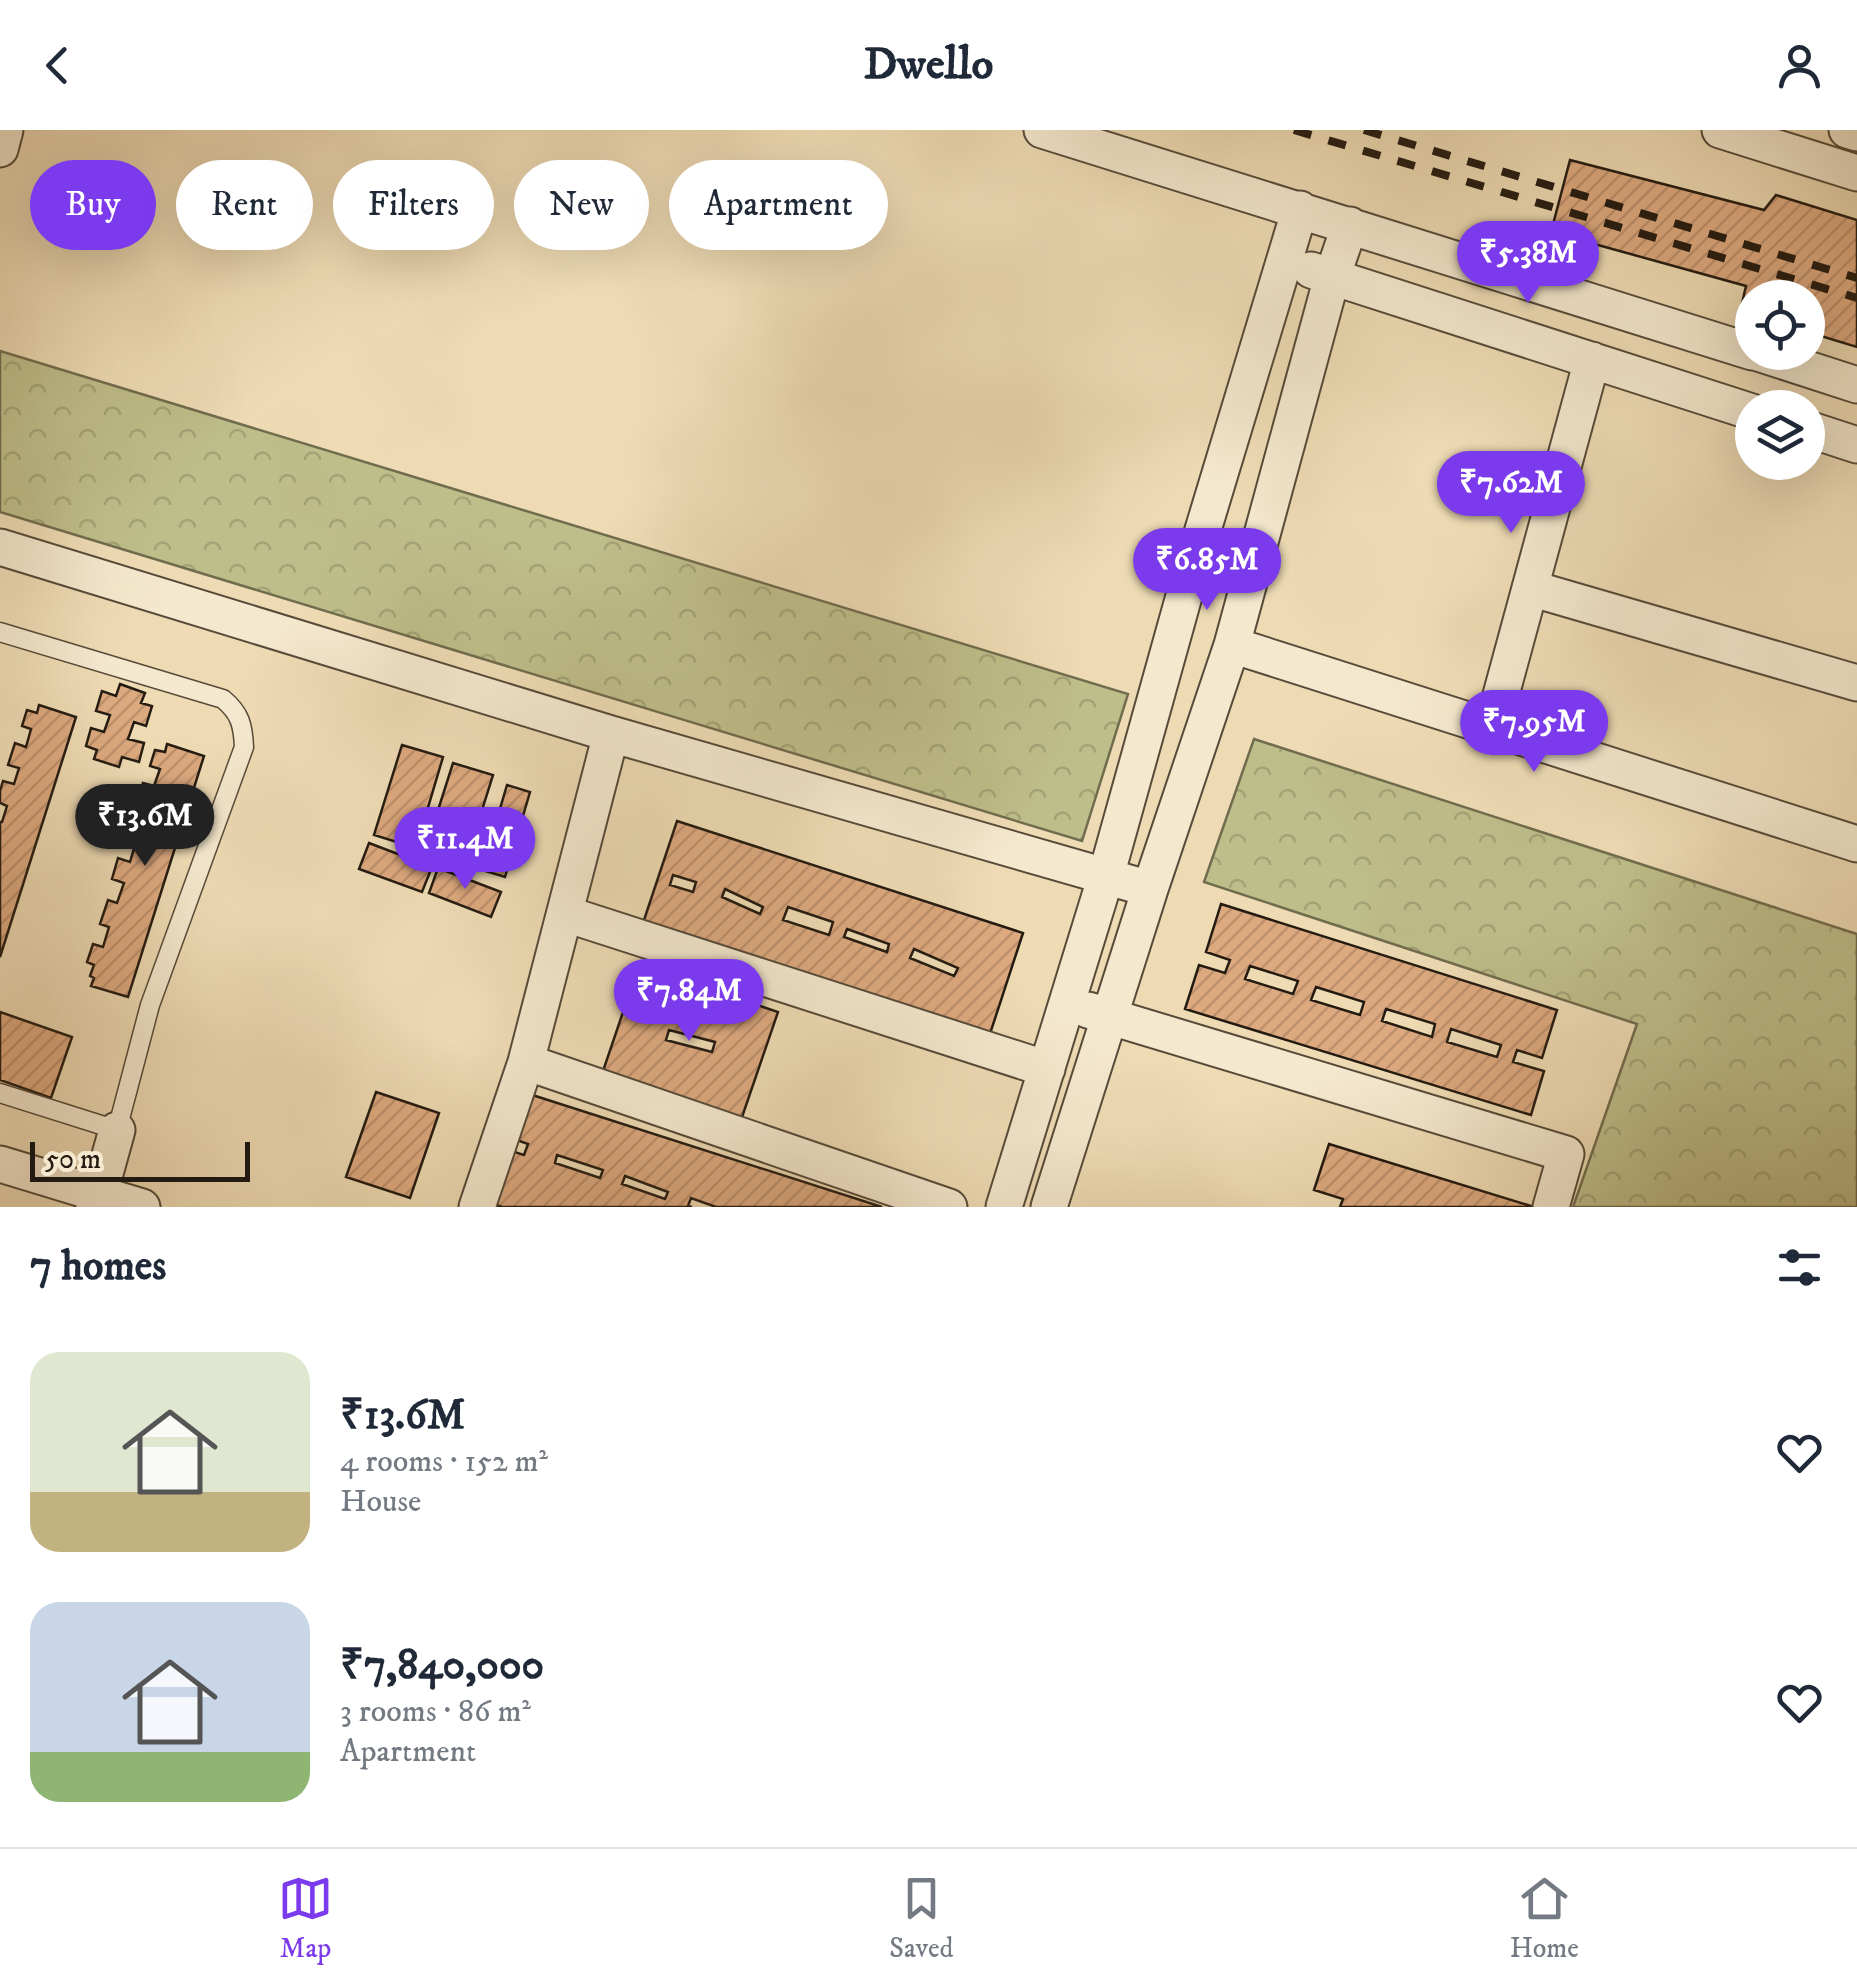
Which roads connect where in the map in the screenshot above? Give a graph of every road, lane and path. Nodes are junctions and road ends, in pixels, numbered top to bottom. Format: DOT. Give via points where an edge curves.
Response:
graph roads {
  1 [pos="5,130"];
  2 [pos="1042,130"];
  3 [pos="1720,130"];
  4 [pos="1847,130"];
  5 [pos="1857,133"];
  6 [pos="0,149"];
  7 [pos="1857,173"];
  8 [pos="1300,209"];
  9 [pos="1350,225"];
  10 [pos="1284,262"];
  11 [pos="1332,277"];
  12 [pos="1735,346"];
  13 [pos="1592,360"];
  14 [pos="1812,370"];
  15 [pos="1857,384"];
  16 [pos="1735,406"];
  17 [pos="1825,435"];
  18 [pos="1857,445"];
  19 [pos="0,547"];
  20 [pos="1530,588"];
  21 [pos="0,632"];
  22 [pos="1232,644"];
  23 [pos="1857,683"];
  24 [pos="1492,728"];
  25 [pos="611,734"];
  26 [pos="1857,844"];
  27 [pos="1106,876"];
  28 [pos="1150,889"];
  29 [pos="566,914"];
  30 [pos="1067,1004"];
  31 [pos="1110,1017"];
  32 [pos="526,1062"];
  33 [pos="1047,1069"];
  34 [pos="0,1093"];
  35 [pos="116,1130"];
  36 [pos="0,1164"];
  37 [pos="96,1201"];
  38 [pos="142,1207"];
  39 [pos="477,1207"];
  40 [pos="949,1207"];
  41 [pos="1004,1207"];
  42 [pos="1049,1207"];
  43 [pos="1551,1207"];
  1 -- 6 [label="street"];
  2 -- 8 [label="street"];
  3 -- 7 [label="street"];
  4 -- 5 [label="street"];
  8 -- 9 [label="street"];
  8 -- 10 [label="street"];
  9 -- 11 [label="street"];
  9 -- 12 [label="street"];
  10 -- 11 [label="street"];
  10 -- 27 [label="street"];
  11 -- 13 [label="street"];
  11 -- 22 [label="street"];
  13 -- 16 [label="street"];
  13 -- 20 [label="street"];
  14 -- 15 [label="street"];
  17 -- 18 [label="street"];
  19 -- 25 [label="street"];
  20 -- 23 [label="street"];
  20 -- 24 [label="street"];
  21 -- 35 [label="lane" via="223,698 236,709 243,730 244,747 150,1005"];
  22 -- 24 [label="street"];
  22 -- 28 [label="street"];
  24 -- 26 [label="street"];
  25 -- 27 [label="street"];
  25 -- 29 [label="street"];
  27 -- 28 [label="street"];
  27 -- 30 [label="street"];
  28 -- 31 [label="street"];
  29 -- 32 [label="street"];
  29 -- 33 [label="street"];
  30 -- 31 [label="street"];
  30 -- 33 [label="street"];
  31 -- 42 [label="street"];
  31 -- 43 [label="street" via="1566,1154"];
  32 -- 39 [label="street"];
  32 -- 40 [label="street"];
  33 -- 41 [label="street"];
  34 -- 35 [label="lane"];
  35 -- 37 [label="street"];
  36 -- 37 [label="street"];
  37 -- 38 [label="street"];
}
